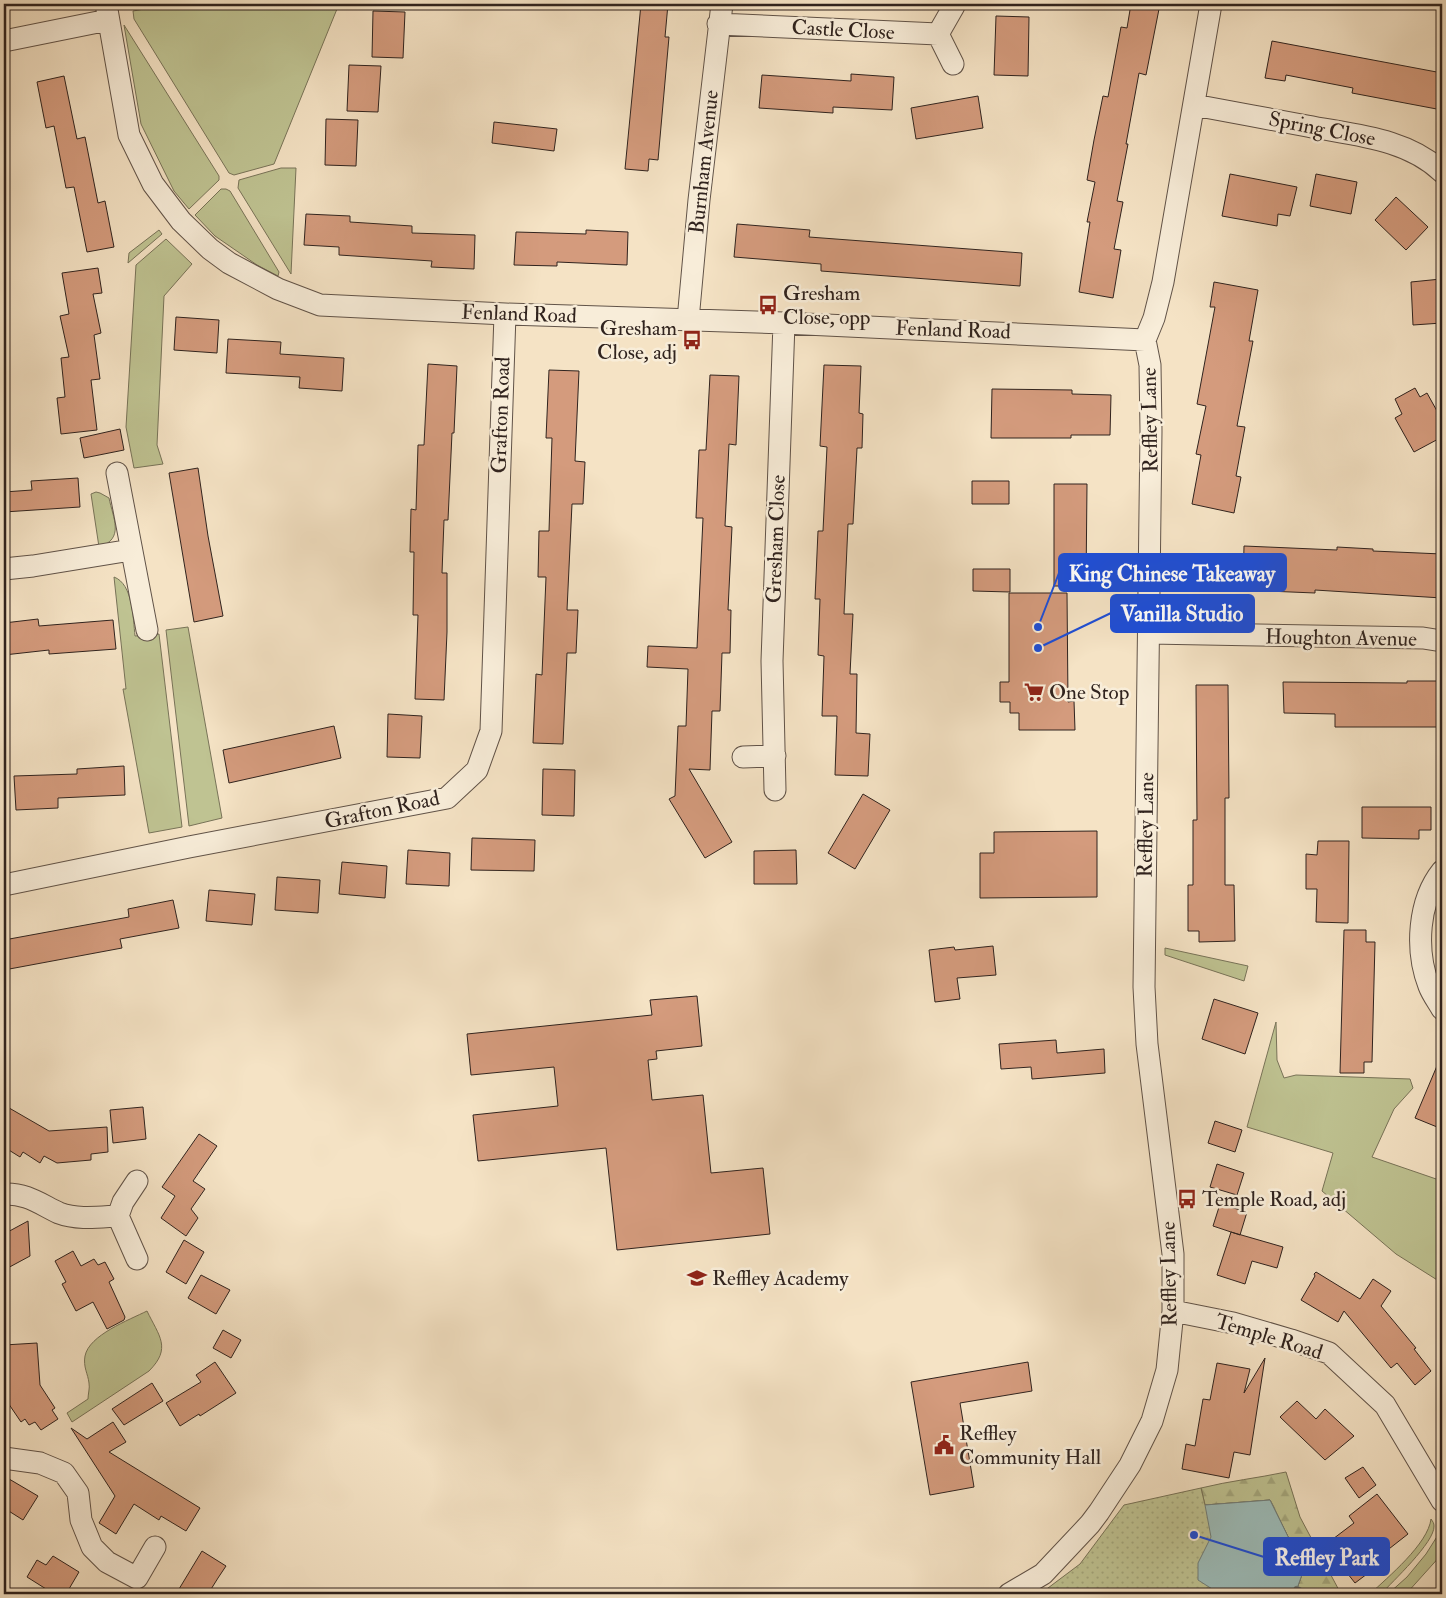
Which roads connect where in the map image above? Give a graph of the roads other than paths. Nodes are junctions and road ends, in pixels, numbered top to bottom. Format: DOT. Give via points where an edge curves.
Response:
graph roads {
  1 [pos="1211,4"];
  2 [pos="954,6"];
  3 [pos="107,12"];
  4 [pos="720,14"];
  5 [pos="938,34"];
  6 [pos="4,41"];
  7 [pos="953,64"];
  8 [pos="1194,105"];
  9 [pos="1442,172"];
  10 [pos="505,314"];
  11 [pos="688,320"];
  12 [pos="784,323"];
  13 [pos="1145,340"];
  14 [pos="117,473"];
  15 [pos="131,550"];
  16 [pos="4,570"];
  17 [pos="147,630"];
  18 [pos="1150,633"];
  19 [pos="1442,641"];
  20 [pos="775,756"];
  21 [pos="742,757"];
  22 [pos="775,790"];
  23 [pos="1442,871"];
  24 [pos="4,885"];
  25 [pos="1442,1009"];
  26 [pos="137,1181"];
  27 [pos="4,1194"];
  28 [pos="118,1216"];
  29 [pos="137,1259"];
  30 [pos="1173,1311"];
  31 [pos="4,1458"];
  32 [pos="1442,1501"];
  33 [pos="155,1547"];
  34 [pos="1009,1594"];
  1 -- 8 [label="street, Reffley Lane"];
  2 -- 5 [label="street"];
  3 -- 6 [label="street"];
  3 -- 10 [label="street, Fenland Road" via="129,135 153,184 181,221 228,263 278,290 320,305"];
  4 -- 5 [label="street, Castle Close"];
  4 -- 11 [label="street, Burnham Avenue"];
  5 -- 7 [label="street"];
  8 -- 9 [label="street, Spring Close" via="1380,140 1411,151"];
  8 -- 13 [label="street, Reffley Lane" via="1163,282"];
  10 -- 11 [label="street, Fenland Road"];
  10 -- 24 [label="street, Grafton Road" via="491,731 477,770 447,798"];
  11 -- 12 [label="street, Fenland Road"];
  12 -- 13 [label="street, Fenland Road"];
  12 -- 20 [label="street, Gresham Close" via="772,661"];
  13 -- 18 [label="street, Reffley Lane" via="1150,365 1152,431"];
  14 -- 15 [label="street"];
  15 -- 16 [label="street"];
  15 -- 17 [label="street"];
  18 -- 19 [label="street, Houghton Avenue"];
  18 -- 30 [label="street, Reffley Lane" via="1144,987 1147,1044 1173,1254"];
  20 -- 21 [label="street"];
  20 -- 22 [label="street, Gresham Close"];
  23 -- 25 [label="street" via="1434,881 1425,905 1421,930 1422,958 1429,986"];
  26 -- 28 [label="street"];
  27 -- 28 [label="street" via="37,1201 60,1213 77,1217"];
  28 -- 29 [label="street"];
  30 -- 32 [label="street, Temple Road" via="1233,1323 1329,1353 1385,1405"];
  30 -- 34 [label="street, Reffley Lane" via="1167,1370 1152,1421 1130,1465 1090,1524 1043,1574"];
  31 -- 33 [label="street" via="40,1463 64,1473 78,1493 81,1520 92,1547 107,1562 137,1578"];
}
